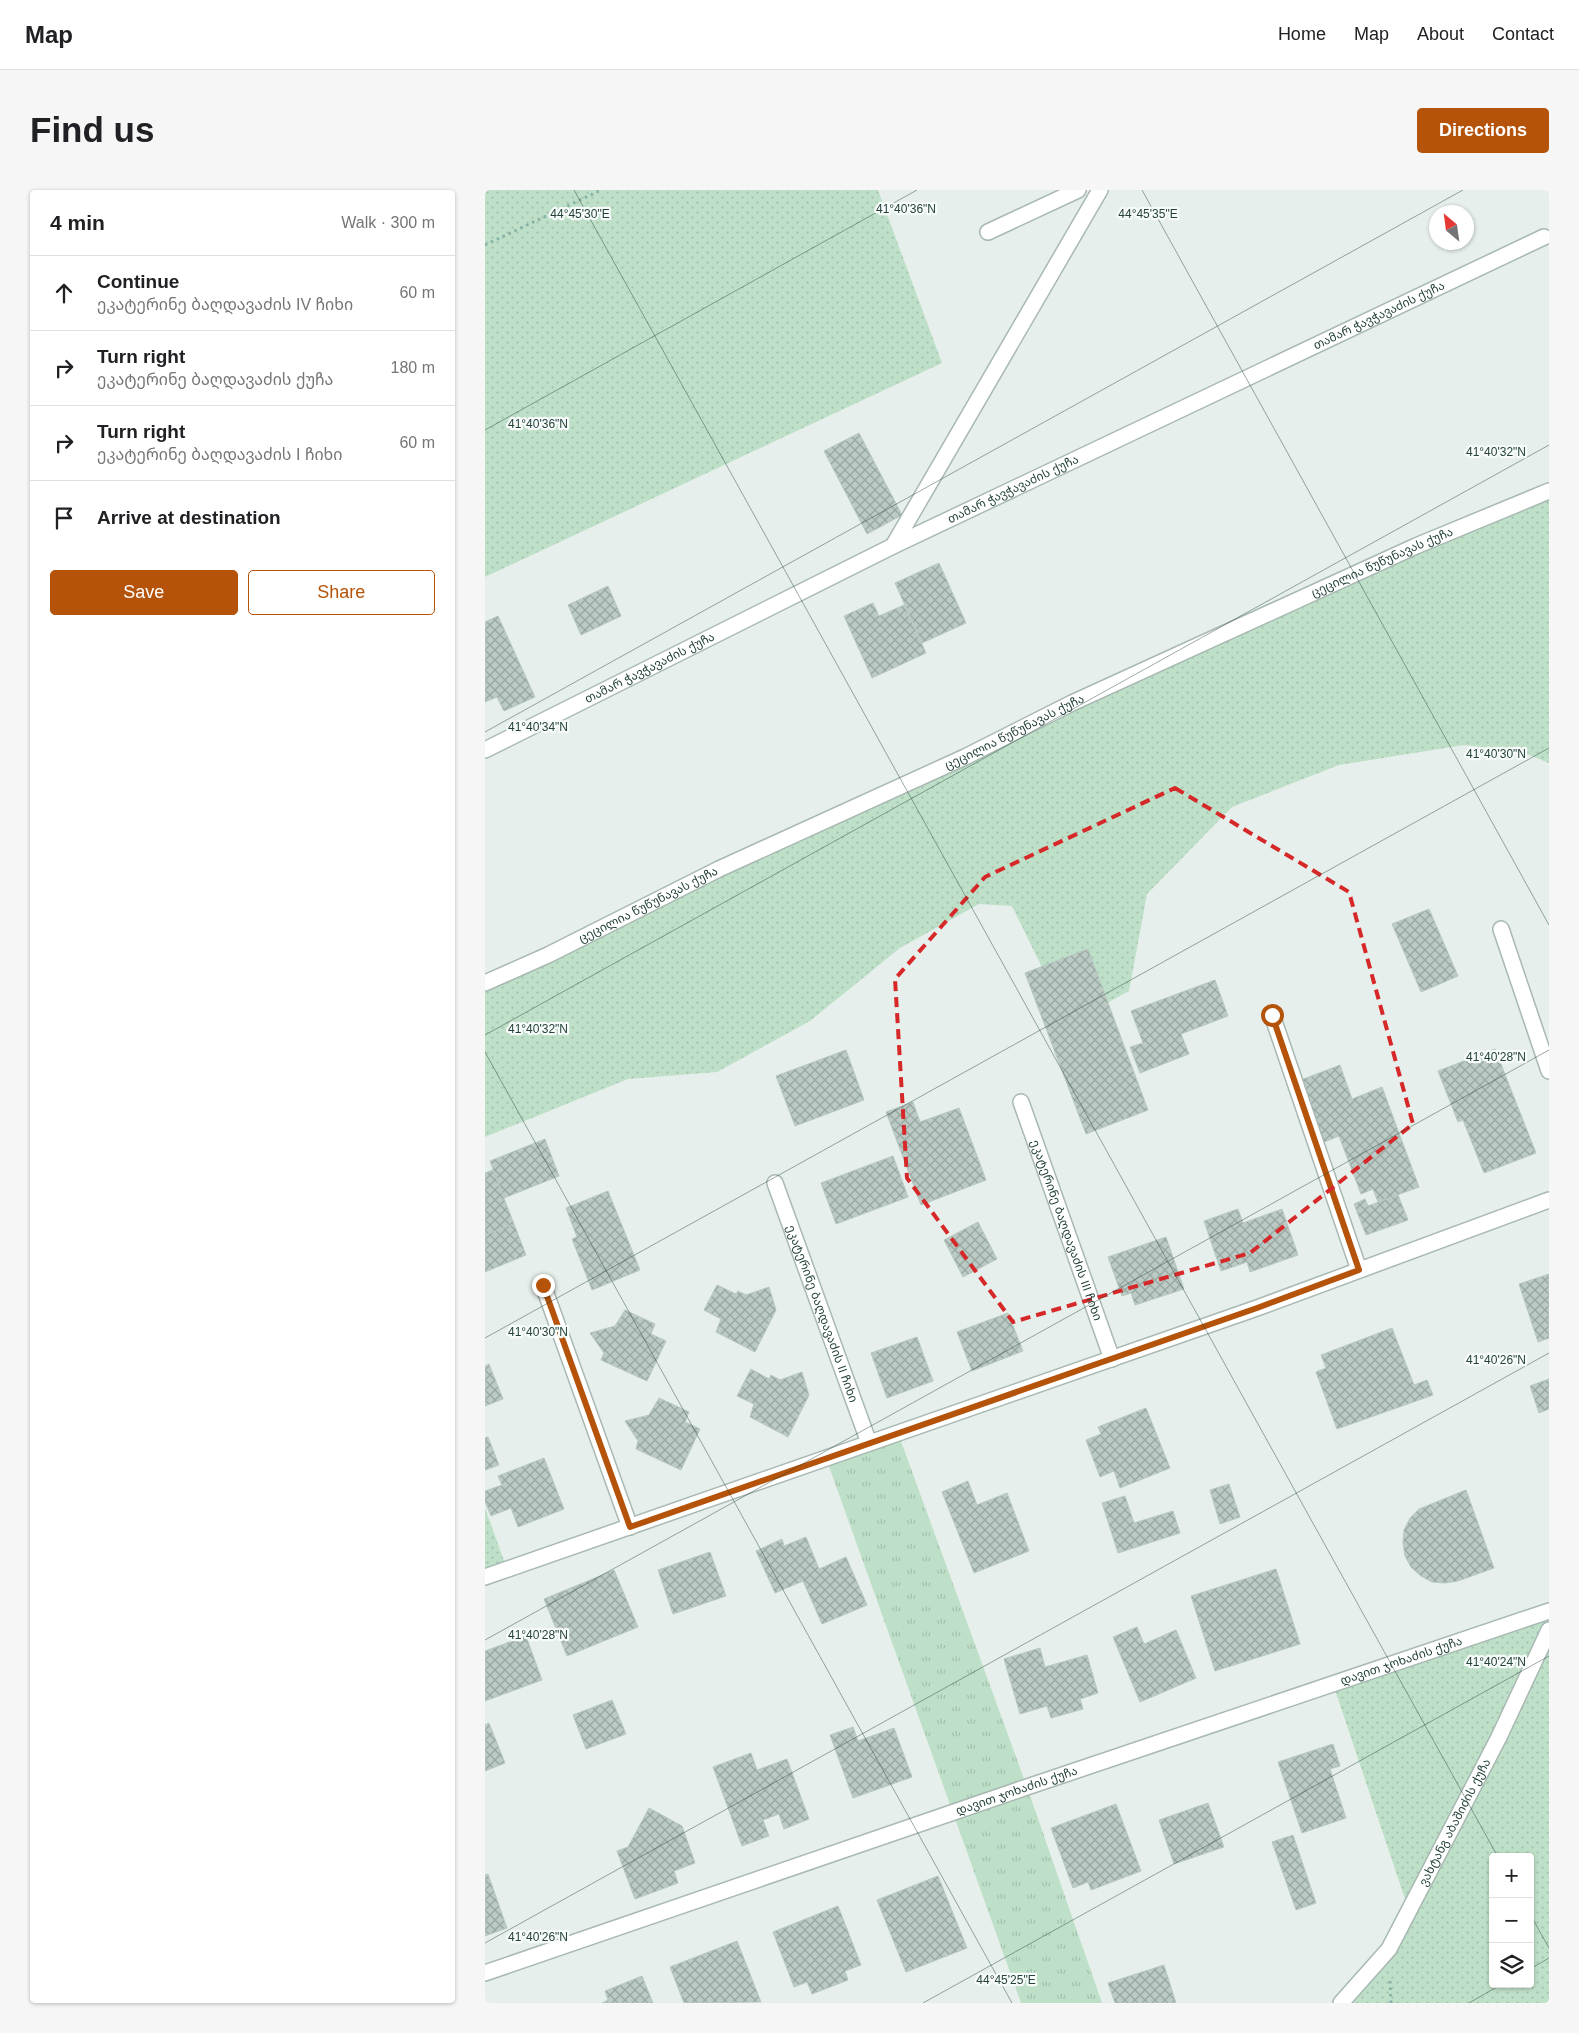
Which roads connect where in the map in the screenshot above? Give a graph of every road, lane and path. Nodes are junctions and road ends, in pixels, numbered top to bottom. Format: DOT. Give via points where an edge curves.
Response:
graph roads {
  1 [pos="601,190"];
  2 [pos="1078,190"];
  3 [pos="1101,190"];
  4 [pos="987,232"];
  5 [pos="1544,237"];
  6 [pos="485,245"];
  7 [pos="1549,491"];
  8 [pos="893,546"];
  9 [pos="485,750"];
  10 [pos="1501,929"];
  11 [pos="485,982"];
  12 [pos="1272,1015"];
  13 [pos="1549,1071"];
  14 [pos="1021,1102"];
  15 [pos="775,1183"];
  16 [pos="1549,1200"];
  17 [pos="1359,1270"];
  18 [pos="543,1285"];
  19 [pos="1113,1359"];
  20 [pos="869,1443"];
  21 [pos="630,1527"];
  22 [pos="485,1577"];
  23 [pos="1549,1611"];
  24 [pos="1549,1630"];
  25 [pos="485,1973"];
  26 [pos="1341,2003"];
  1 -- 6 [label="path"];
  2 -- 4 [label="street"];
  3 -- 8 [label="street"];
  5 -- 8 [label="street, თამარ ჭავჭავაძის ქუჩა"];
  7 -- 11 [label="street, ცეცილია წუწუნავას ქუჩა" via="1416,546 1072,703 965,757 719,869 548,955"];
  8 -- 9 [label="street, თამარ ჭავჭავაძის ქუჩა"];
  10 -- 13 [label="street"];
  12 -- 17 [label="street"];
  14 -- 19 [label="street, ეკატერინე ბაღდავაძის III ჩიხი"];
  15 -- 20 [label="street, ეკატერინე ბაღდავაძის II ჩიხი"];
  16 -- 17 [label="street"];
  17 -- 19 [label="street"];
  18 -- 21 [label="street"];
  19 -- 20 [label="street"];
  20 -- 21 [label="street"];
  21 -- 22 [label="street"];
  23 -- 25 [label="street, დავით ჯოხაძის ქუჩა"];
  24 -- 26 [label="street, ვახტანგ აბაშიძის ქუჩა" via="1499,1737 1389,1949"];
}
